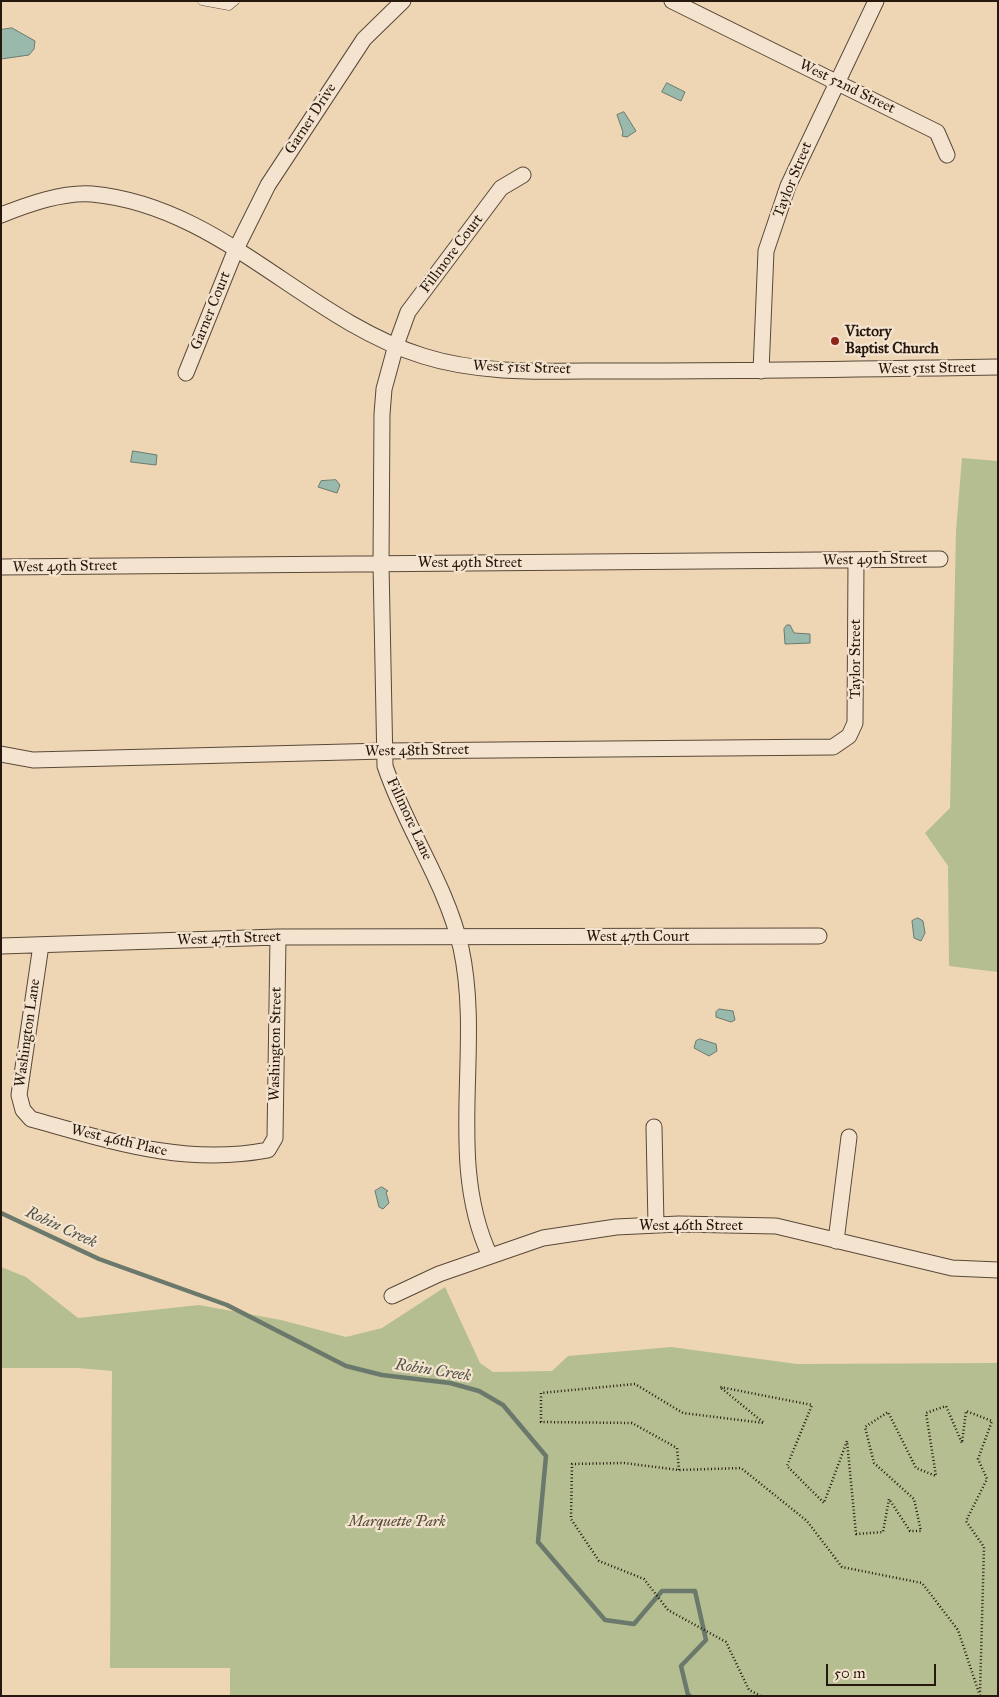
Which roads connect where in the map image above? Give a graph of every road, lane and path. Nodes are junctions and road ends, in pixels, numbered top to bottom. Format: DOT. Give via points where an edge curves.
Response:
graph roads {
  1 [pos="202,1"];
  2 [pos="235,1"];
  3 [pos="403,1"];
  4 [pos="672,1"];
  5 [pos="876,1"];
  6 [pos="837,83"];
  7 [pos="947,155"];
  8 [pos="524,175"];
  9 [pos="1,215"];
  10 [pos="236,249"];
  11 [pos="396,345"];
  12 [pos="998,368"];
  13 [pos="761,371"];
  14 [pos="186,372"];
  15 [pos="940,559"];
  16 [pos="856,560"];
  17 [pos="381,564"];
  18 [pos="1,567"];
  19 [pos="833,747"];
  20 [pos="385,751"];
  21 [pos="1,754"];
  22 [pos="819,936"];
  23 [pos="278,937"];
  24 [pos="457,937"];
  25 [pos="41,945"];
  26 [pos="1,946"];
  27 [pos="31,1119"];
  28 [pos="654,1127"];
  29 [pos="849,1137"];
  30 [pos="268,1150"];
  31 [pos="656,1225"];
  32 [pos="836,1241"];
  33 [pos="490,1256"];
  34 [pos="998,1270"];
  35 [pos="392,1296"];
  36 [pos="679,1470"];
  37 [pos="980,1694"];
  38 [pos="761,1696"];
  1 -- 2 [label="lane" via="229,6"];
  3 -- 10 [label="street, Garner Drive" via="358,48 268,185"];
  4 -- 6 [label="street, West 52nd Street"];
  5 -- 6 [label="street, Taylor Street"];
  6 -- 7 [label="street, West 52nd Street" via="937,132"];
  6 -- 13 [label="street, Taylor Street" via="788,186 766,251"];
  8 -- 11 [label="street, Fillmore Court" via="501,188 408,312"];
  9 -- 10 [label="street, West 51st Street" via="50,198 91,194 150,207 199,228"];
  10 -- 11 [label="street, West 51st Street" via="360,330"];
  10 -- 14 [label="street, Garner Court"];
  11 -- 13 [label="street, West 51st Street" via="423,356 479,368"];
  11 -- 17 [label="street, Fillmore Lane" via="384,389 382,414"];
  12 -- 13 [label="street, West 51st Street"];
  15 -- 16 [label="street, West 49th Street"];
  16 -- 17 [label="street, West 49th Street"];
  16 -- 19 [label="street, Taylor Street" via="855,723 849,736"];
  17 -- 18 [label="street, West 49th Street"];
  17 -- 20 [label="street, Fillmore Lane"];
  19 -- 20 [label="street, West 48th Street"];
  20 -- 21 [label="street, West 48th Street" via="33,760"];
  20 -- 24 [label="street, Fillmore Lane" via="385,766 393,788 447,901"];
  22 -- 24 [label="street, West 47th Court"];
  23 -- 24 [label="street, West 47th Street"];
  23 -- 25 [label="street, West 47th Street"];
  23 -- 30 [label="street, Washington Street" via="275,1138"];
  24 -- 33 [label="street, Fillmore Lane" via="469,1023 466,1096 470,1189 480,1233"];
  25 -- 26 [label="street, West 47th Street"];
  25 -- 27 [label="street, Washington Lane" via="19,1095 23,1110"];
  27 -- 30 [label="street, West 46th Place" via="173,1154 247,1154"];
  28 -- 31 [label="street"];
  29 -- 32 [label="street"];
  31 -- 32 [label="street, West 46th Street" via="776,1226"];
  31 -- 33 [label="street, West 46th Street" via="616,1227 543,1238"];
  32 -- 34 [label="street, West 46th Street" via="952,1268"];
  33 -- 35 [label="street, West 46th Street" via="438,1274"];
  36 -- 37 [label="path" via="741,1468 807,1521 842,1567 922,1583 958,1630"];
  36 -- 37 [label="path" via="677,1448 632,1423 541,1422 541,1393 635,1384 683,1413 764,1423 720,1387 812,1405 787,1466 824,1503 846,1441 856,1534 883,1532 889,1500 910,1531 921,1531 914,1500 874,1462 865,1427 888,1412 916,1468 936,1476 926,1413 946,1406 962,1443 966,1411 992,1421 978,1459 987,1479 966,1521 984,1547"];
  36 -- 38 [label="path" via="624,1462 572,1464 571,1519 599,1561 644,1580 668,1610 726,1642 749,1690"];
}
